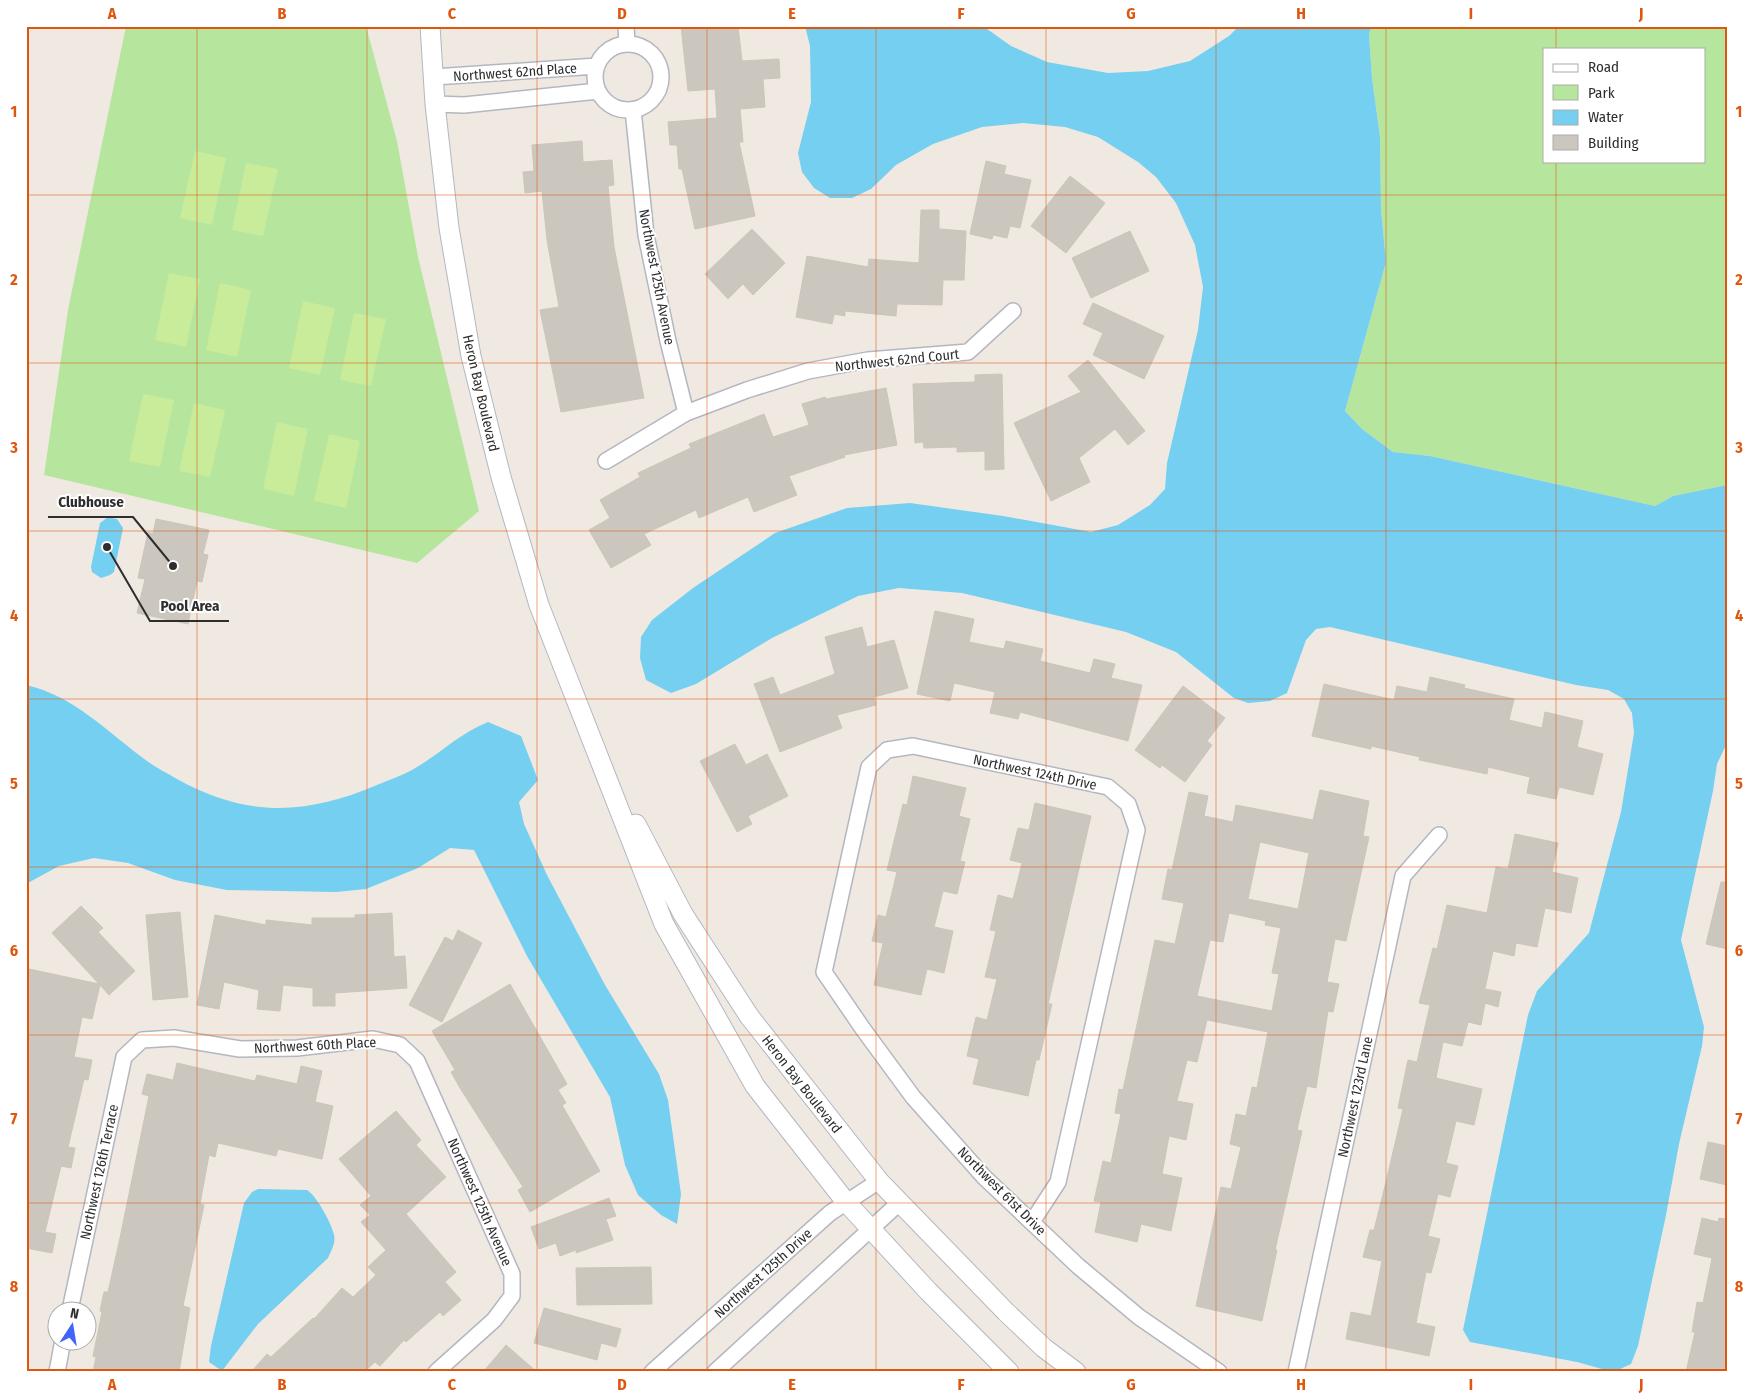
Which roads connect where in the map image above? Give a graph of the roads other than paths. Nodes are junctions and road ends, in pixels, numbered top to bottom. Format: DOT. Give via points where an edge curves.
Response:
graph roads {
  1 [pos="430,26"];
  2 [pos="626,26"];
  3 [pos="627,44"];
  4 [pos="597,66"];
  5 [pos="434,77"];
  6 [pos="598,91"];
  7 [pos="435,104"];
  8 [pos="633,110"];
  9 [pos="1013,311"];
  10 [pos="686,413"];
  11 [pos="606,461"];
  12 [pos="595,745"];
  13 [pos="1439,835"];
  14 [pos="824,972"];
  15 [pos="142,1040"];
  16 [pos="400,1045"];
  17 [pos="879,1180"];
  18 [pos="846,1202"];
  19 [pos="899,1203"];
  20 [pos="1032,1222"];
  21 [pos="872,1230"];
  22 [pos="72,1300"];
  23 [pos="61,1350"];
  24 [pos="57,1372"];
  25 [pos="436,1372"];
  26 [pos="652,1372"];
  27 [pos="715,1372"];
  28 [pos="1009,1372"];
  29 [pos="1076,1372"];
  30 [pos="1219,1372"];
  31 [pos="1296,1372"];
  1 -- 5 [label="street, Heron Bay Boulevard"];
  2 -- 3 [label="street"];
  3 -- 4 [label="street" via="607,52"];
  3 -- 8 [label="street" via="638,46 656,58 661,74 659,90 653,100"];
  4 -- 5 [label="street, Northwest 62nd Place"];
  4 -- 6 [label="street" via="595,81"];
  5 -- 7 [label="street, Heron Bay Boulevard"];
  6 -- 7 [label="street, Northwest 62nd Place" via="464,105"];
  6 -- 8 [label="street" via="612,106"];
  7 -- 12 [label="street, Heron Bay Boulevard" via="449,228 471,356 501,476 539,605"];
  8 -- 10 [label="street, Northwest 125th Avenue" via="646,235"];
  9 -- 10 [label="street, Northwest 62nd Court" via="968,352 868,360 808,371"];
  10 -- 11 [label="street, Northwest 62nd Court"];
  12 -- 17 [label="street, Heron Bay Boulevard" via="683,914 749,1016"];
  12 -- 18 [label="street, Heron Bay Boulevard" via="664,924 755,1086"];
  13 -- 31 [label="street, Northwest 123rd Lane" via="1403,876"];
  14 -- 20 [label="street, Northwest 61st Drive" via="913,1097 984,1177"];
  14 -- 20 [label="street, Northwest 124th Drive" via="869,767 887,750 913,746 1108,788 1128,804 1137,830 1058,1182"];
  15 -- 16 [label="street, Northwest 60th Place" via="174,1038 240,1049 297,1048 373,1039"];
  15 -- 22 [label="street, Northwest 126th Terrace" via="124,1057"];
  16 -- 25 [label="street, Northwest 125th Avenue" via="417,1061 512,1274 512,1296 494,1320"];
  17 -- 18 [label="street, Northwest 125th Drive"];
  17 -- 19 [label="street, Heron Bay Boulevard"];
  18 -- 21 [label="street, Heron Bay Boulevard"];
  18 -- 26 [label="street, Northwest 125th Drive"];
  19 -- 21 [label="street"];
  19 -- 29 [label="street, Heron Bay Boulevard" via="1006,1312 1044,1348"];
  20 -- 30 [label="street, Northwest 61st Drive" via="1139,1317"];
  21 -- 27 [label="street"];
  21 -- 28 [label="street, Heron Bay Boulevard"];
  23 -- 24 [label="street"];
}
